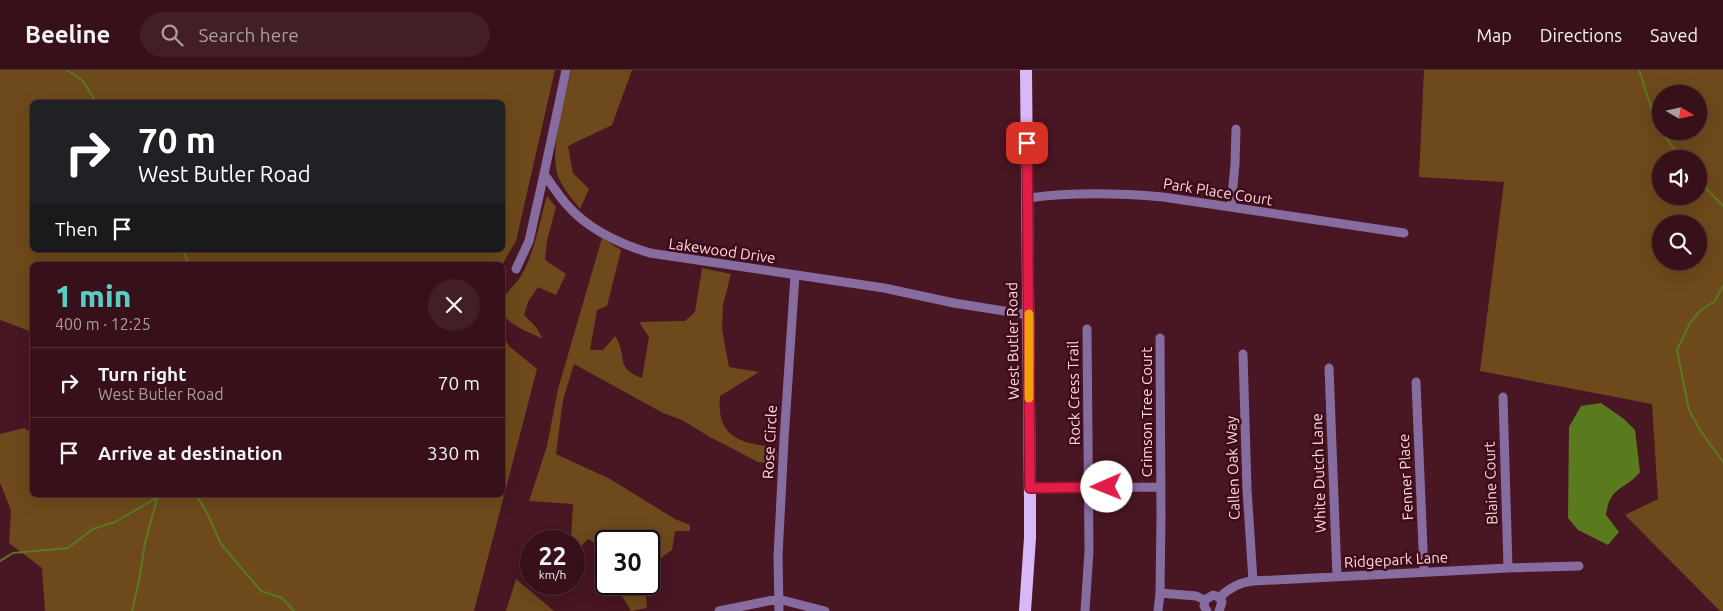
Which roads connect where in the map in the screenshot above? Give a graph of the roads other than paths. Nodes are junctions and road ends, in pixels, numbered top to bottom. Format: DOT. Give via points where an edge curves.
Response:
graph roads {
  1 [pos="566,70"];
  2 [pos="1026,70"];
  3 [pos="1236,129"];
  4 [pos="544,174"];
  5 [pos="1028,198"];
  6 [pos="1231,207"];
  7 [pos="1404,233"];
  8 [pos="516,269"];
  9 [pos="795,275"];
  10 [pos="1029,315"];
  11 [pos="1087,329"];
  12 [pos="1160,338"];
  13 [pos="1243,354"];
  14 [pos="1329,368"];
  15 [pos="1416,382"];
  16 [pos="1502,397"];
  17 [pos="1090,487"];
  18 [pos="1161,487"];
  19 [pos="1030,488"];
  20 [pos="1579,566"];
  21 [pos="1508,568"];
  22 [pos="1424,572"];
  23 [pos="1337,576"];
  24 [pos="1253,580"];
  25 [pos="1160,593"];
  26 [pos="1220,598"];
  27 [pos="778,599"];
  28 [pos="1205,600"];
  29 [pos="719,611"];
  30 [pos="779,611"];
  31 [pos="825,611"];
  32 [pos="1025,611"];
  33 [pos="1084,611"];
  34 [pos="1158,611"];
  35 [pos="1207,611"];
  36 [pos="1220,611"];
  1 -- 4 [label="street"];
  2 -- 5 [label="main road, West Butler Road"];
  3 -- 6 [label="street"];
  4 -- 8 [label="street" via="529,240"];
  4 -- 9 [label="street, Lakewood Drive" via="567,205 582,218 633,248"];
  5 -- 6 [label="street, Park Place Court" via="1132,194"];
  5 -- 10 [label="main road, West Butler Road"];
  6 -- 7 [label="street, Park Place Court"];
  9 -- 10 [label="street, Lakewood Drive"];
  9 -- 27 [label="street, Rose Circle"];
  10 -- 19 [label="main road, West Butler Road"];
  11 -- 17 [label="street, Rock Cress Trail"];
  12 -- 18 [label="street, Crimson Tree Court"];
  13 -- 24 [label="street, Callen Oak Way"];
  14 -- 23 [label="street, White Dutch Lane"];
  15 -- 22 [label="street, Fenner Place"];
  16 -- 21 [label="street, Blaine Court"];
  17 -- 18 [label="street"];
  17 -- 19 [label="street"];
  17 -- 33 [label="street, Rock Cress Trail"];
  18 -- 25 [label="street, Crimson Tree Court"];
  19 -- 32 [label="main road, West Butler Road"];
  20 -- 21 [label="street, Ridgepark Lane"];
  21 -- 22 [label="street, Ridgepark Lane"];
  22 -- 23 [label="street, Ridgepark Lane"];
  23 -- 24 [label="street, Ridgepark Lane"];
  24 -- 26 [label="street, Ridgepark Lane" via="1235,586"];
  25 -- 28 [label="street" via="1196,596"];
  25 -- 34 [label="street, Crimson Tree Court"];
  26 -- 28 [label="street" via="1213,595"];
  26 -- 36 [label="street"];
  27 -- 29 [label="street"];
  27 -- 30 [label="street, Rose Circle"];
  27 -- 31 [label="street"];
  28 -- 35 [label="street"];
}
